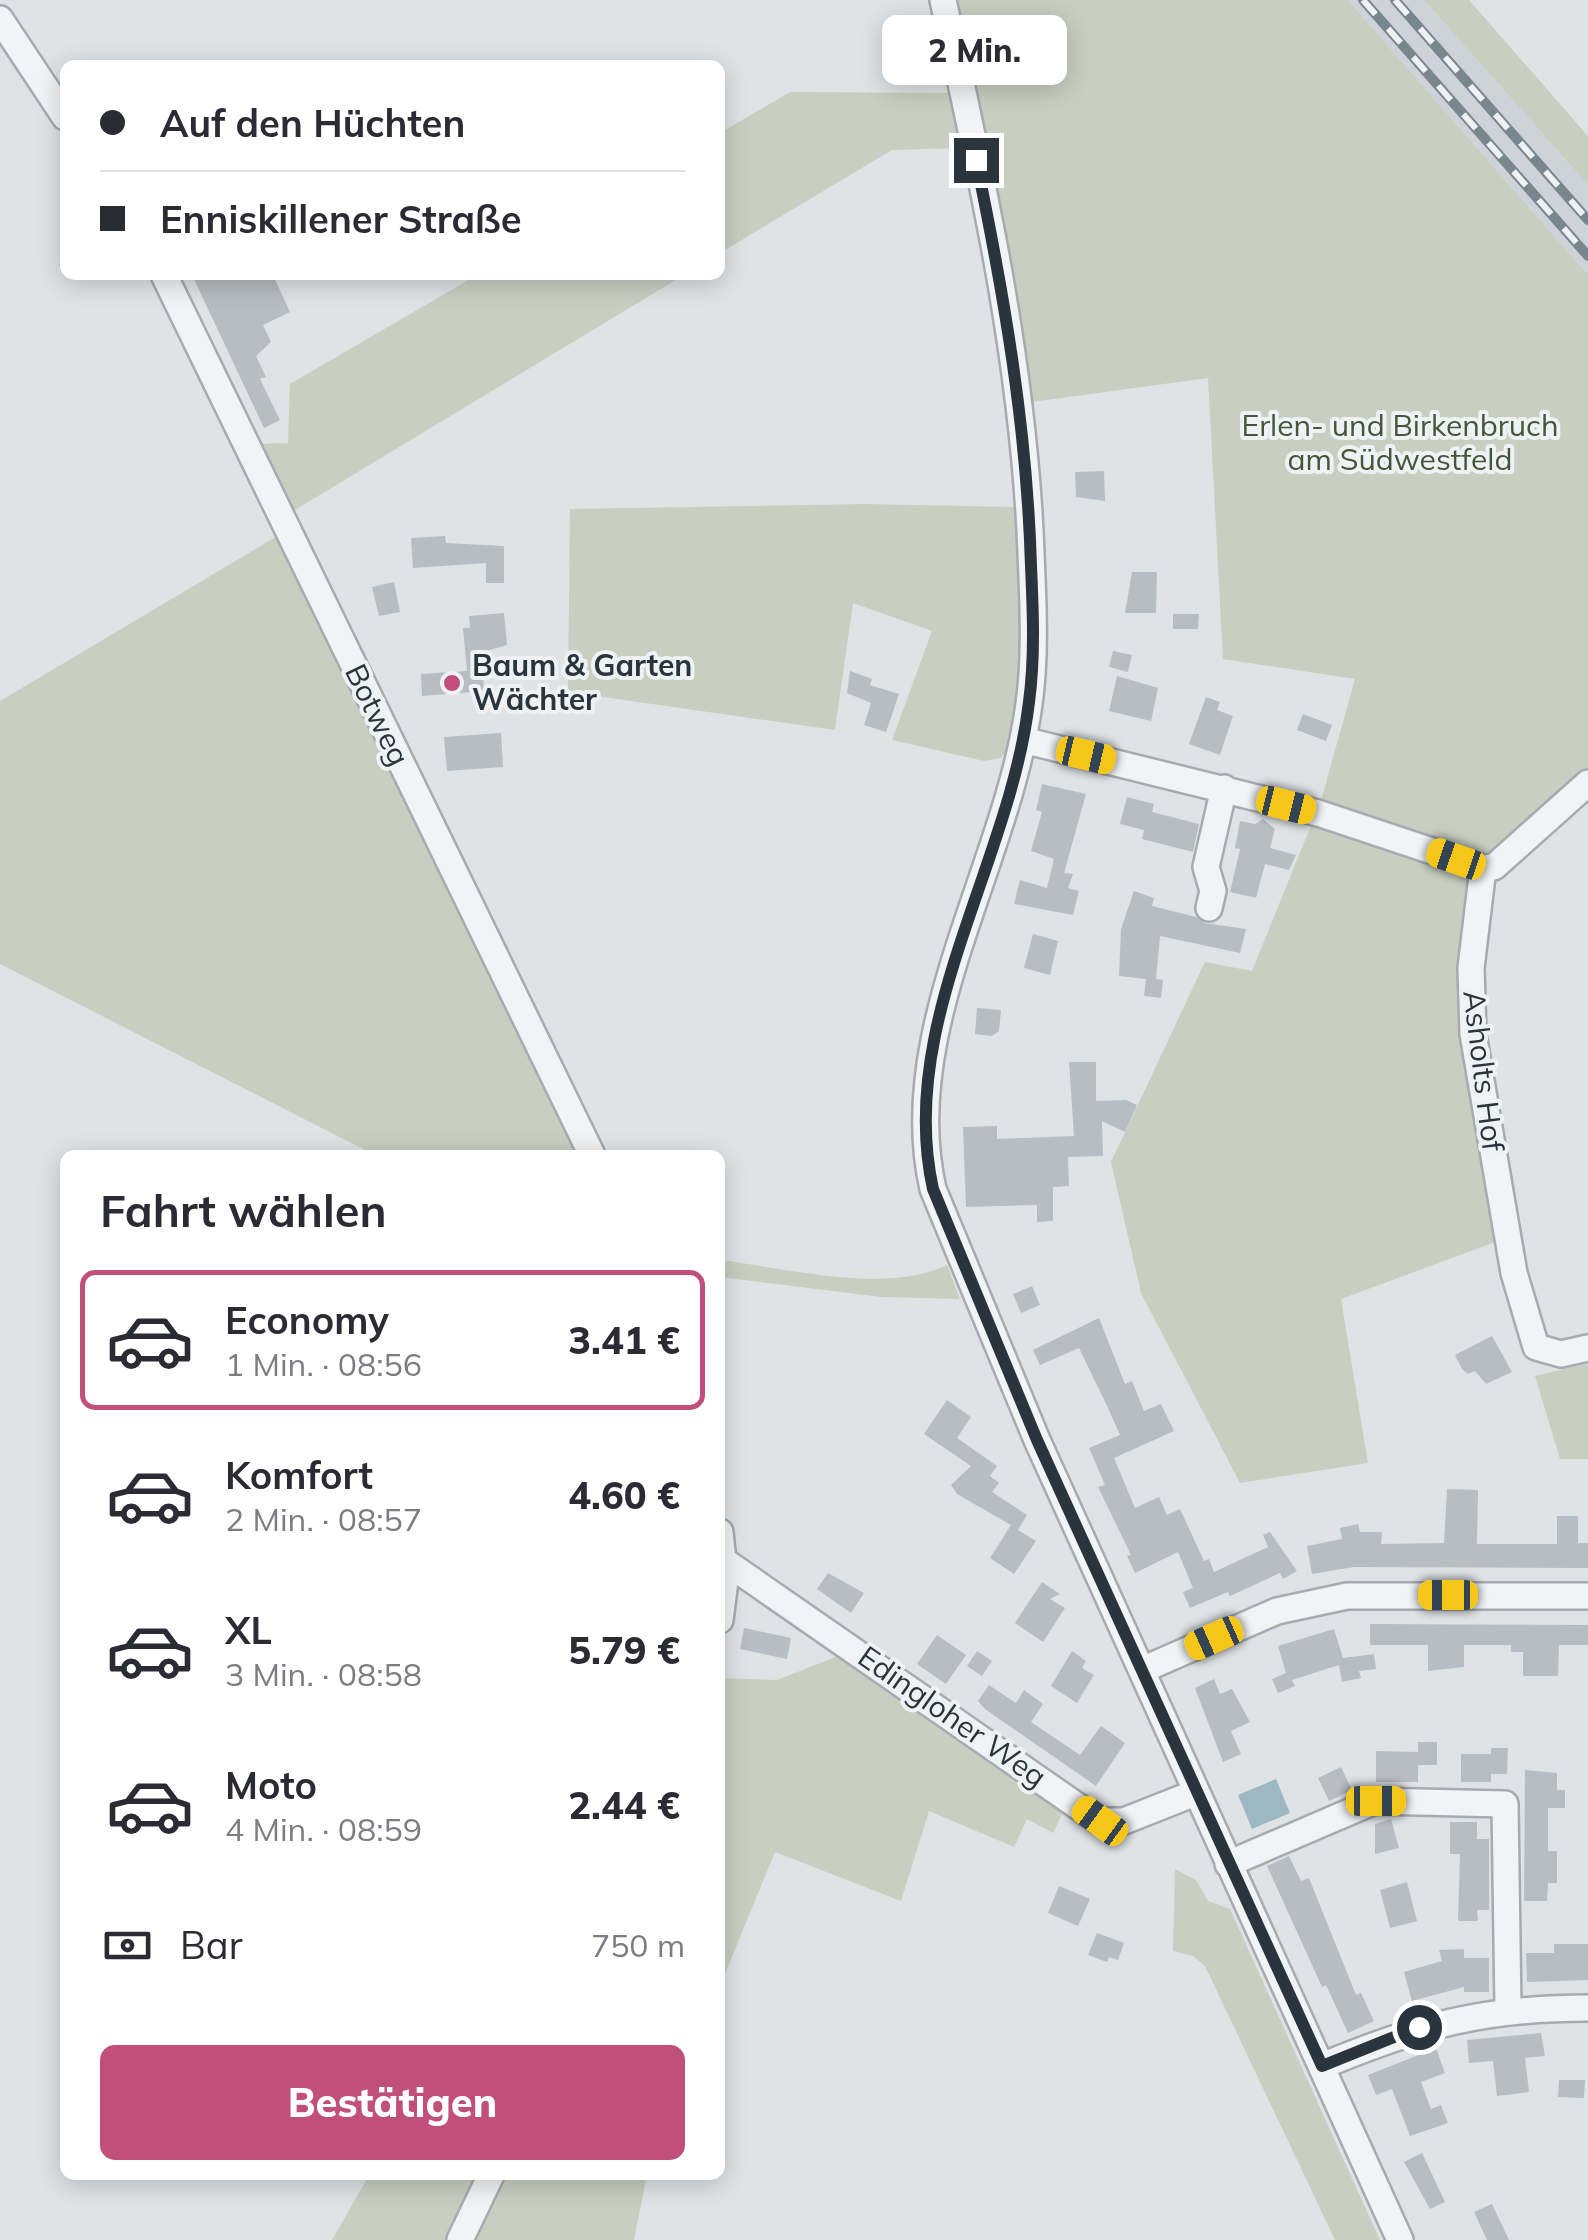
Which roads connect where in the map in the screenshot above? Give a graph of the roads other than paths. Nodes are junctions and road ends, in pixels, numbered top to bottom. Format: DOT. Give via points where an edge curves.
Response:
graph roads {
  1 [pos="942,0"];
  2 [pos="0,19"];
  3 [pos="60,109"];
  4 [pos="166,280"];
  5 [pos="1023,740"];
  6 [pos="1588,783"];
  7 [pos="1224,788"];
  8 [pos="1483,868"];
  9 [pos="1209,908"];
  10 [pos="590,1150"];
  11 [pos="1588,1348"];
  12 [pos="725,1561"];
  13 [pos="1588,1596"];
  14 [pos="1142,1670"];
  15 [pos="1195,1792"];
  16 [pos="1228,1864"];
  17 [pos="1588,2008"];
  18 [pos="1508,2010"];
  19 [pos="1322,2066"];
  20 [pos="489,2180"];
  21 [pos="460,2240"];
  22 [pos="1400,2240"];
  1 -- 5 [label="street" via="1007,314 1025,438 1034,655"];
  2 -- 3 [label="street"];
  4 -- 10 [label="street, Botweg"];
  5 -- 7 [label="street"];
  5 -- 14 [label="street" via="932,1051 925,1152 975,1294"];
  6 -- 8 [label="street" via="1494,866"];
  7 -- 8 [label="street"];
  7 -- 9 [label="street" via="1206,867 1213,891"];
  8 -- 11 [label="street, Asholts Hof" via="1471,968 1473,1034 1514,1273 1536,1348 1561,1354"];
  12 -- 15 [label="street, Edingloher Weg" via="1100,1821 1124,1821"];
  13 -- 14 [label="street" via="1331,1598 1250,1622"];
  14 -- 15 [label="street"];
  15 -- 16 [label="street"];
  16 -- 18 [label="street" via="1376,1801 1505,1804"];
  16 -- 19 [label="street"];
  17 -- 18 [label="street"];
  18 -- 19 [label="street" via="1419,2027"];
  19 -- 22 [label="street"];
  20 -- 21 [label="street"];
}
